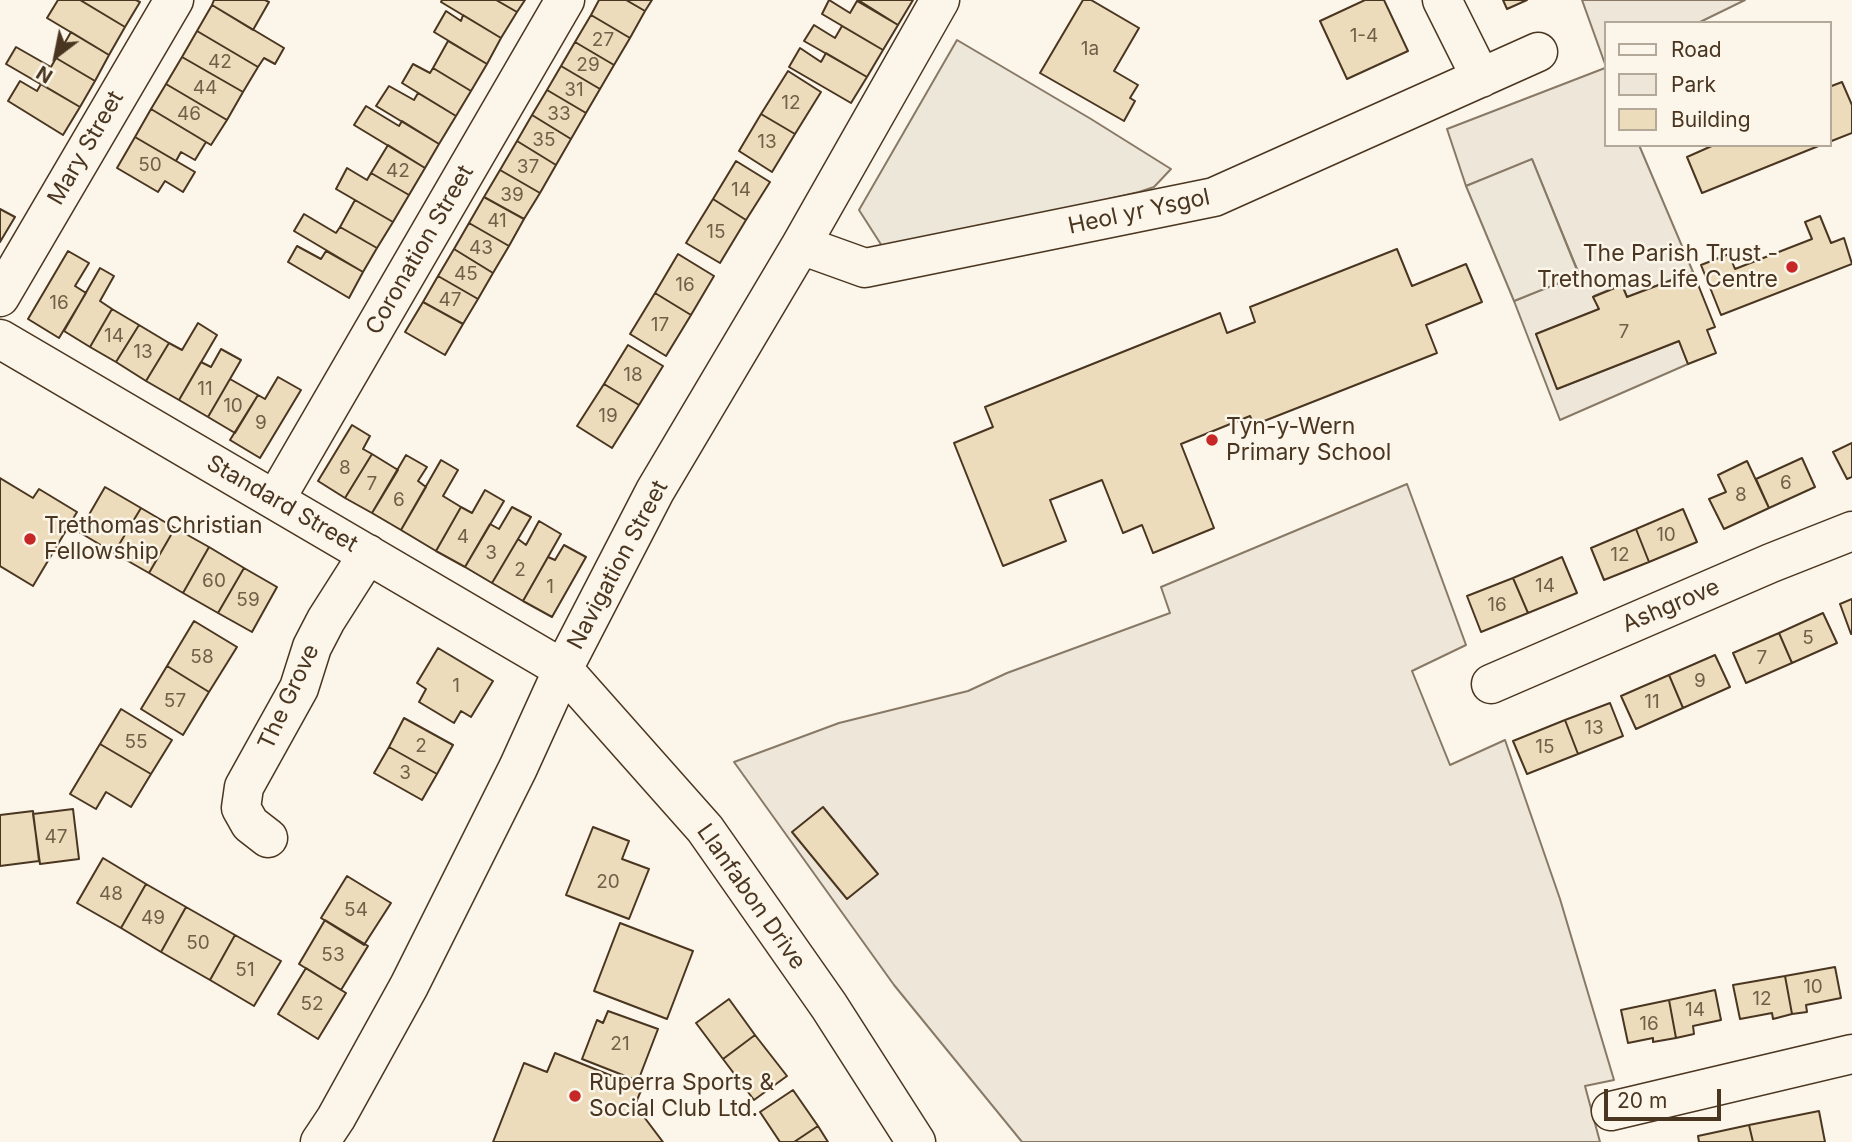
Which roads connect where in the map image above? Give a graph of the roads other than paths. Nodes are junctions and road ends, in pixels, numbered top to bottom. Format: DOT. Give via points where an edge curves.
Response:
graph roads {
  1 [pos="174,0"];
  2 [pos="565,0"];
  3 [pos="940,0"];
  4 [pos="1442,0"];
  5 [pos="1538,52"];
  6 [pos="1480,78"];
  7 [pos="801,245"];
  8 [pos="0,297"];
  9 [pos="0,339"];
  10 [pos="275,500"];
  11 [pos="1852,531"];
  12 [pos="368,554"];
  13 [pos="563,668"];
  14 [pos="1491,684"];
  15 [pos="268,838"];
  16 [pos="1852,1054"];
  17 [pos="1611,1111"];
  18 [pos="320,1142"];
  19 [pos="916,1142"];
  1 -- 8 [label="street, Mary Street"];
  2 -- 10 [label="street, Coronation Street"];
  3 -- 7 [label="street, Navigation Street"];
  4 -- 6 [label="street"];
  5 -- 6 [label="street, Heol yr Ysgol"];
  6 -- 7 [label="street, Heol yr Ysgol" via="1214,197 865,268"];
  7 -- 13 [label="street, Navigation Street" via="655,491"];
  9 -- 10 [label="street, Standard Street"];
  10 -- 12 [label="street, Standard Street"];
  11 -- 14 [label="street, Ashgrove"];
  12 -- 13 [label="street, Standard Street"];
  12 -- 15 [label="street, The Grove" via="326,620 299,688 244,787 241,808 250,824"];
  13 -- 18 [label="street, Navigation Street" via="409,986"];
  13 -- 19 [label="street, Llanfabon Drive" via="705,829 829,1006"];
  16 -- 17 [label="street"];
}
